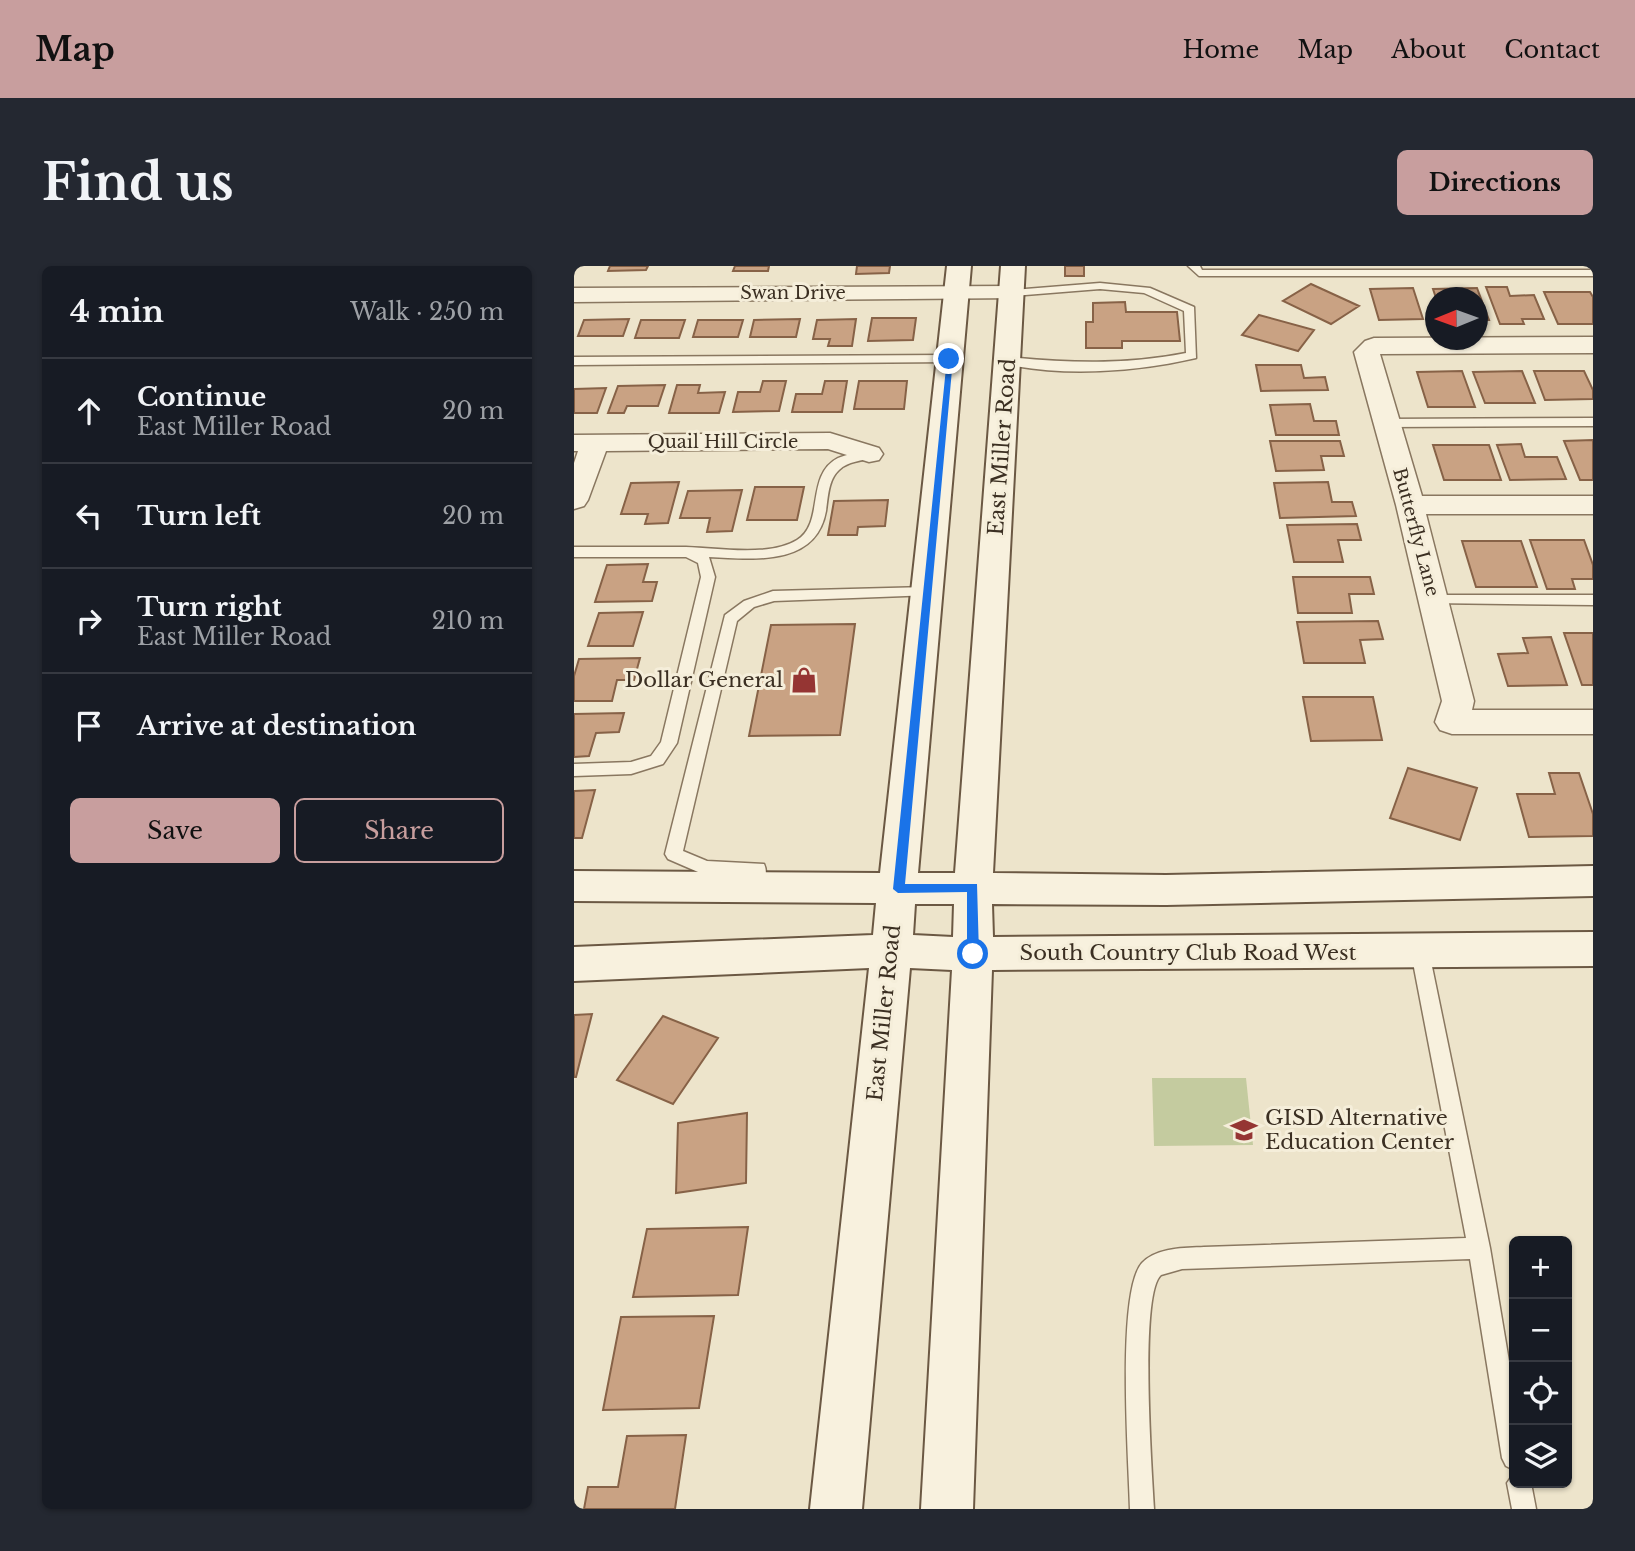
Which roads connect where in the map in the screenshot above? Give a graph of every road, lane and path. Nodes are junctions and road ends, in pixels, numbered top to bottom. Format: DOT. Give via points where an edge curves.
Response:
graph roads {
  1 [pos="815,266"];
  2 [pos="1194,266"];
  3 [pos="1593,273"];
  4 [pos="957,279"];
  5 [pos="1013,279"];
  6 [pos="808,293"];
  7 [pos="574,295"];
  8 [pos="1593,345"];
  9 [pos="949,359"];
  10 [pos="574,361"];
  11 [pos="1007,362"];
  12 [pos="1593,422"];
  13 [pos="1387,423"];
  14 [pos="585,443"];
  15 [pos="869,454"];
  16 [pos="574,500"];
  17 [pos="1410,505"];
  18 [pos="1593,505"];
  19 [pos="574,552"];
  20 [pos="689,552"];
  21 [pos="927,592"];
  22 [pos="1434,600"];
  23 [pos="1593,600"];
  24 [pos="1593,722"];
  25 [pos="574,770"];
  26 [pos="1593,881"];
  27 [pos="574,886"];
  28 [pos="755,887"];
  29 [pos="973,887"];
  30 [pos="898,889"];
  31 [pos="1593,949"];
  32 [pos="889,951"];
  33 [pos="1420,953"];
  34 [pos="973,954"];
  35 [pos="574,964"];
  36 [pos="1479,1248"];
  37 [pos="1509,1428"];
  38 [pos="1520,1488"];
  39 [pos="835,1509"];
  40 [pos="947,1509"];
  41 [pos="1142,1509"];
  42 [pos="1524,1509"];
  1 -- 6 [label="street"];
  2 -- 3 [label="lane" via="1199,273"];
  4 -- 5 [label="street, Swan Drive"];
  4 -- 6 [label="street, Swan Drive"];
  4 -- 9 [label="main road, East Miller Road"];
  5 -- 11 [label="main road, East Miller Road"];
  5 -- 11 [label="lane" via="1146,290 1190,309 1192,355 1085,369"];
  6 -- 7 [label="street, Swan Drive"];
  8 -- 13 [label="street, Butterfly Lane" via="1374,346 1367,352"];
  9 -- 10 [label="lane"];
  9 -- 21 [label="main road, East Miller Road"];
  11 -- 29 [label="main road, East Miller Road"];
  12 -- 13 [label="lane"];
  13 -- 17 [label="street, Butterfly Lane"];
  14 -- 15 [label="street, Quail Hill Circle" via="830,441"];
  14 -- 16 [label="street"];
  15 -- 20 [label="lane" via="841,462 824,479 813,532 803,543 780,552"];
  17 -- 18 [label="street"];
  17 -- 22 [label="street, Butterfly Lane"];
  19 -- 20 [label="lane"];
  20 -- 25 [label="lane" via="705,561 708,577 668,743 657,760 631,768"];
  21 -- 28 [label="lane" via="773,596 749,604 730,619 674,854 705,869 758,869"];
  21 -- 30 [label="main road, East Miller Road"];
  22 -- 23 [label="lane"];
  22 -- 24 [label="street, Butterfly Lane" via="1458,701 1452,723"];
  26 -- 29 [label="main road" via="1167,890"];
  27 -- 28 [label="main road"];
  28 -- 30 [label="main road"];
  29 -- 30 [label="main road"];
  29 -- 34 [label="main road, East Miller Road"];
  30 -- 32 [label="main road, East Miller Road"];
  31 -- 33 [label="main road, South Country Club Road West"];
  32 -- 34 [label="main road, South Country Club Road West"];
  32 -- 35 [label="main road, South Country Club Road West"];
  32 -- 39 [label="main road, East Miller Road"];
  33 -- 34 [label="main road, South Country Club Road West"];
  33 -- 36 [label="lane"];
  34 -- 40 [label="main road, East Miller Road"];
  36 -- 37 [label="lane"];
  36 -- 41 [label="lane" via="1204,1257 1168,1260 1149,1271 1139,1327"];
  38 -- 42 [label="lane"];
}
